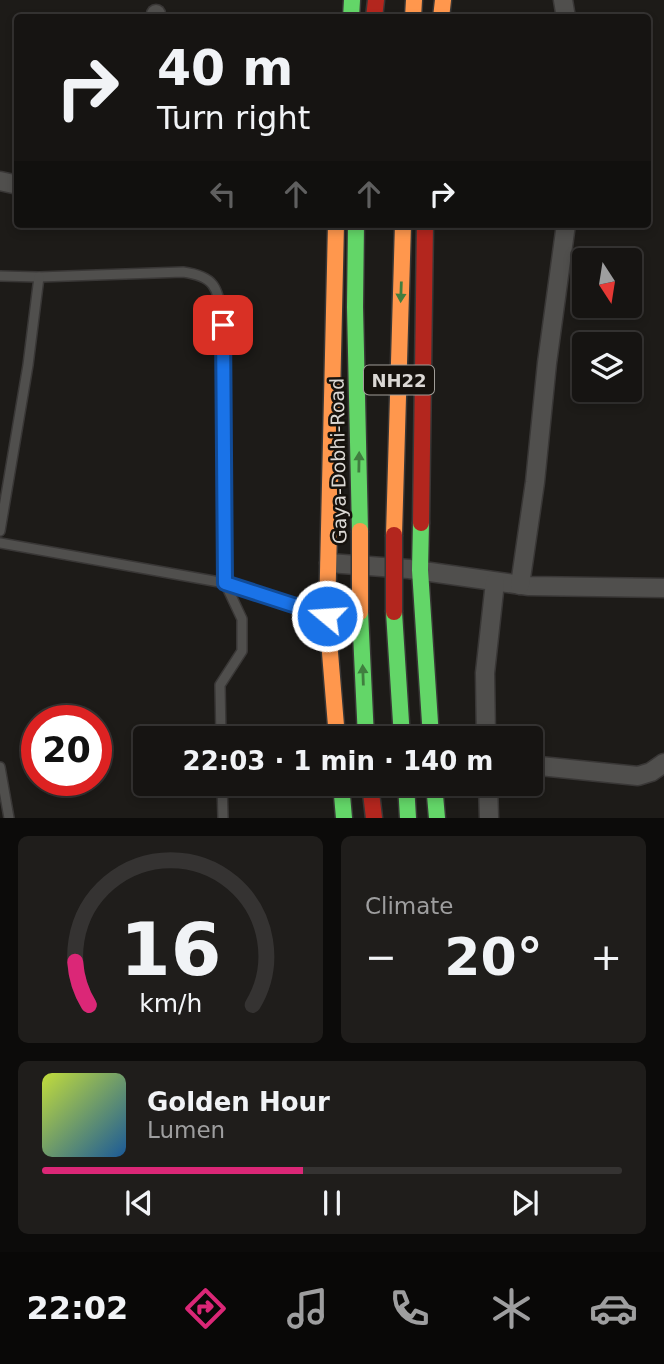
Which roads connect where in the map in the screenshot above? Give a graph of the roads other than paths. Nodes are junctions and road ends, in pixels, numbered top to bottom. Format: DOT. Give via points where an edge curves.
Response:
graph roads {
  1 [pos="334,228"];
  2 [pos="356,228"];
  3 [pos="404,228"];
  4 [pos="425,228"];
  5 [pos="565,228"];
  6 [pos="0,276"];
  7 [pos="39,277"];
  8 [pos="0,531"];
  9 [pos="0,543"];
  10 [pos="328,563"];
  11 [pos="420,570"];
  12 [pos="495,582"];
  13 [pos="225,583"];
  14 [pos="520,586"];
  15 [pos="664,588"];
  16 [pos="327,616"];
  17 [pos="221,726"];
  18 [pos="336,726"];
  19 [pos="365,726"];
  20 [pos="401,726"];
  21 [pos="430,726"];
  22 [pos="486,726"];
  23 [pos="664,763"];
  24 [pos="543,766"];
  25 [pos="0,767"];
  26 [pos="222,796"];
  27 [pos="342,796"];
  28 [pos="371,796"];
  29 [pos="407,796"];
  30 [pos="435,796"];
  31 [pos="488,796"];
  32 [pos="9,818"];
  33 [pos="223,818"];
  34 [pos="344,818"];
  35 [pos="374,818"];
  36 [pos="408,818"];
  37 [pos="437,818"];
  38 [pos="489,818"];
  1 -- 10 [label="main road"];
  19 -- 2 [label="main road, Gaya-Dobhi-Road / NH22, one-way, bridge"];
  3 -- 20 [label="main road, NH22, one-way, bridge" via="394,536"];
  4 -- 11 [label="main road"];
  5 -- 14 [label="street"];
  6 -- 7 [label="lane"];
  7 -- 8 [label="lane"];
  7 -- 13 [label="lane" via="183,272 201,274 212,282 223,325"];
  9 -- 13 [label="lane"];
  10 -- 11 [label="street"];
  10 -- 16 [label="main road"];
  11 -- 12 [label="street"];
  11 -- 21 [label="main road"];
  12 -- 14 [label="street"];
  12 -- 22 [label="street" via="485,673"];
  13 -- 16 [label="lane"];
  13 -- 17 [label="lane" via="242,619 242,651 220,685"];
  14 -- 15 [label="street"];
  16 -- 18 [label="main road"];
  23 -- 24 [label="street" via="638,776"];
  25 -- 32 [label="lane"];
  26 -- 33 [label="lane"];
  27 -- 34 [label="main road"];
  28 -- 35 [label="main road"];
  29 -- 36 [label="main road"];
  30 -- 37 [label="main road"];
  31 -- 38 [label="street"];
}
